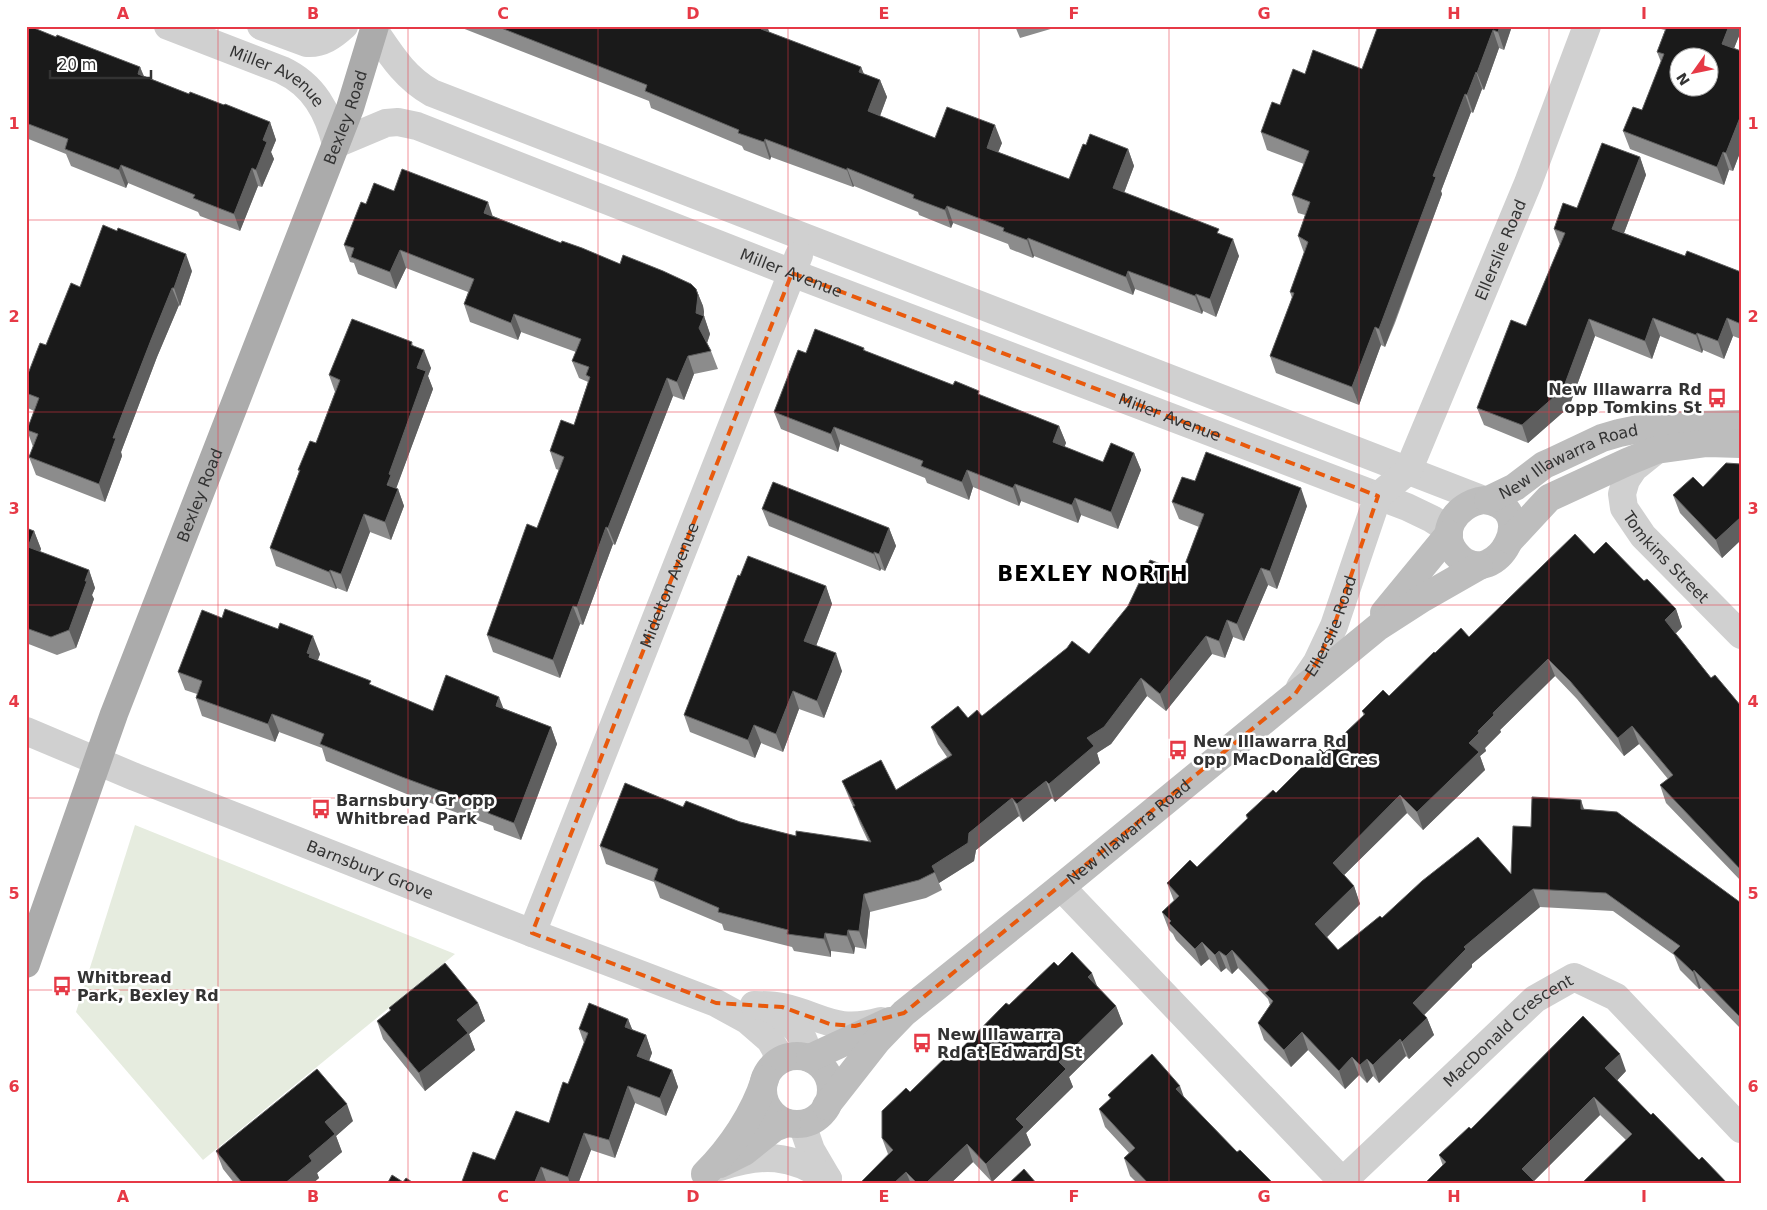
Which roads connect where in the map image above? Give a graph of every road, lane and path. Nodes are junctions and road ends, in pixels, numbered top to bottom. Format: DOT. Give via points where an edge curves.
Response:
graph roads {
  1 [pos="168,26"];
  2 [pos="261,26"];
  3 [pos="344,26"];
  4 [pos="1587,26"];
  5 [pos="374,28"];
  6 [pos="336,144"];
  7 [pos="806,238"];
  8 [pos="792,273"];
  9 [pos="1741,424"];
  10 [pos="1741,444"];
  11 [pos="1656,450"];
  12 [pos="1408,471"];
  13 [pos="1378,496"];
  14 [pos="1486,500"];
  15 [pos="1449,532"];
  16 [pos="1510,540"];
  17 [pos="1479,566"];
  18 [pos="1741,635"];
  19 [pos="1350,649"];
  20 [pos="1295,694"];
  21 [pos="26,731"];
  22 [pos="97,760"];
  23 [pos="1061,887"];
  24 [pos="532,933"];
  25 [pos="26,964"];
  26 [pos="716,1003"];
  27 [pos="754,1005"];
  28 [pos="904,1013"];
  29 [pos="808,1058"];
  30 [pos="771,1070"];
  31 [pos="826,1106"];
  32 [pos="795,1124"];
  33 [pos="1741,1129"];
  34 [pos="699,1179"];
  35 [pos="830,1181"];
  36 [pos="1344,1182"];
  1 -- 6 [label="street, Miller Avenue" via="297,78 322,106"];
  2 -- 3 [label="street" via="314,44"];
  4 -- 12 [label="street, Ellerslie Road" via="1528,183"];
  5 -- 6 [label="main road, Bexley Road"];
  5 -- 7 [label="street" via="406,74 432,93"];
  6 -- 8 [label="street, Miller Avenue" via="391,122 418,126"];
  6 -- 22 [label="main road, Bexley Road"];
  7 -- 8 [label="street, Midelton Avenue"];
  7 -- 12 [label="street"];
  8 -- 13 [label="street, Miller Avenue"];
  8 -- 24 [label="street, Midelton Avenue"];
  9 -- 14 [label="main road, New Illawarra Road" via="1654,426 1602,438 1553,461 1516,488"];
  10 -- 11 [label="main road, New Illawarra Road" via="1707,443"];
  11 -- 16 [label="main road, New Illawarra Road" via="1552,497"];
  11 -- 18 [label="street, Tomkins Street" via="1634,468 1626,480 1624,508 1644,536"];
  12 -- 13 [label="street"];
  12 -- 14 [label="street"];
  13 -- 15 [label="street, Miller Avenue" via="1419,512"];
  13 -- 20 [label="street, Ellerslie Road" via="1331,633 1317,662"];
  14 -- 15 [label="main road" via="1463,508 1453,520"];
  14 -- 16 [label="main road" via="1500,504 1508,513 1513,528"];
  15 -- 17 [label="main road" via="1451,544 1458,555"];
  15 -- 19 [label="main road, New Illawarra Road" via="1378,620"];
  16 -- 17 [label="main road" via="1500,555"];
  17 -- 19 [label="main road, New Illawarra Road" via="1396,615"];
  19 -- 20 [label="main road, New Illawarra Road"];
  20 -- 23 [label="main road, New Illawarra Road"];
  21 -- 22 [label="street, Barnsbury Grove"];
  22 -- 24 [label="street, Barnsbury Grove"];
  22 -- 25 [label="main road, Bexley Road"];
  23 -- 28 [label="main road, New Illawarra Road"];
  23 -- 36 [label="street, MacDonald Crescent"];
  24 -- 26 [label="street, Barnsbury Grove"];
  26 -- 27 [label="street, Barnsbury Grove"];
  26 -- 30 [label="street, Barnsbury Grove" via="747,1020 770,1040 777,1052"];
  27 -- 28 [label="street" via="782,1007 848,1027"];
  27 -- 29 [label="street, Barnsbury Grove" via="771,1010 795,1027 803,1038"];
  28 -- 29 [label="main road, New Illawarra Road"];
  28 -- 31 [label="main road, New Illawarra Road" via="877,1041"];
  29 -- 30 [label="main road" via="793,1056 782,1059"];
  29 -- 31 [label="main road" via="820,1066 828,1078 830,1096"];
  30 -- 32 [label="main road" via="764,1091 767,1104 778,1119"];
  30 -- 34 [label="main road" via="746,1121 718,1161"];
  31 -- 32 [label="main road" via="812,1121"];
  32 -- 34 [label="main road" via="774,1128 744,1152"];
  32 -- 35 [label="street"];
  33 -- 36 [label="street, MacDonald Crescent" via="1616,997 1574,977 1535,999"];
  34 -- 35 [label="street" via="740,1161 771,1158 794,1161"];
}
